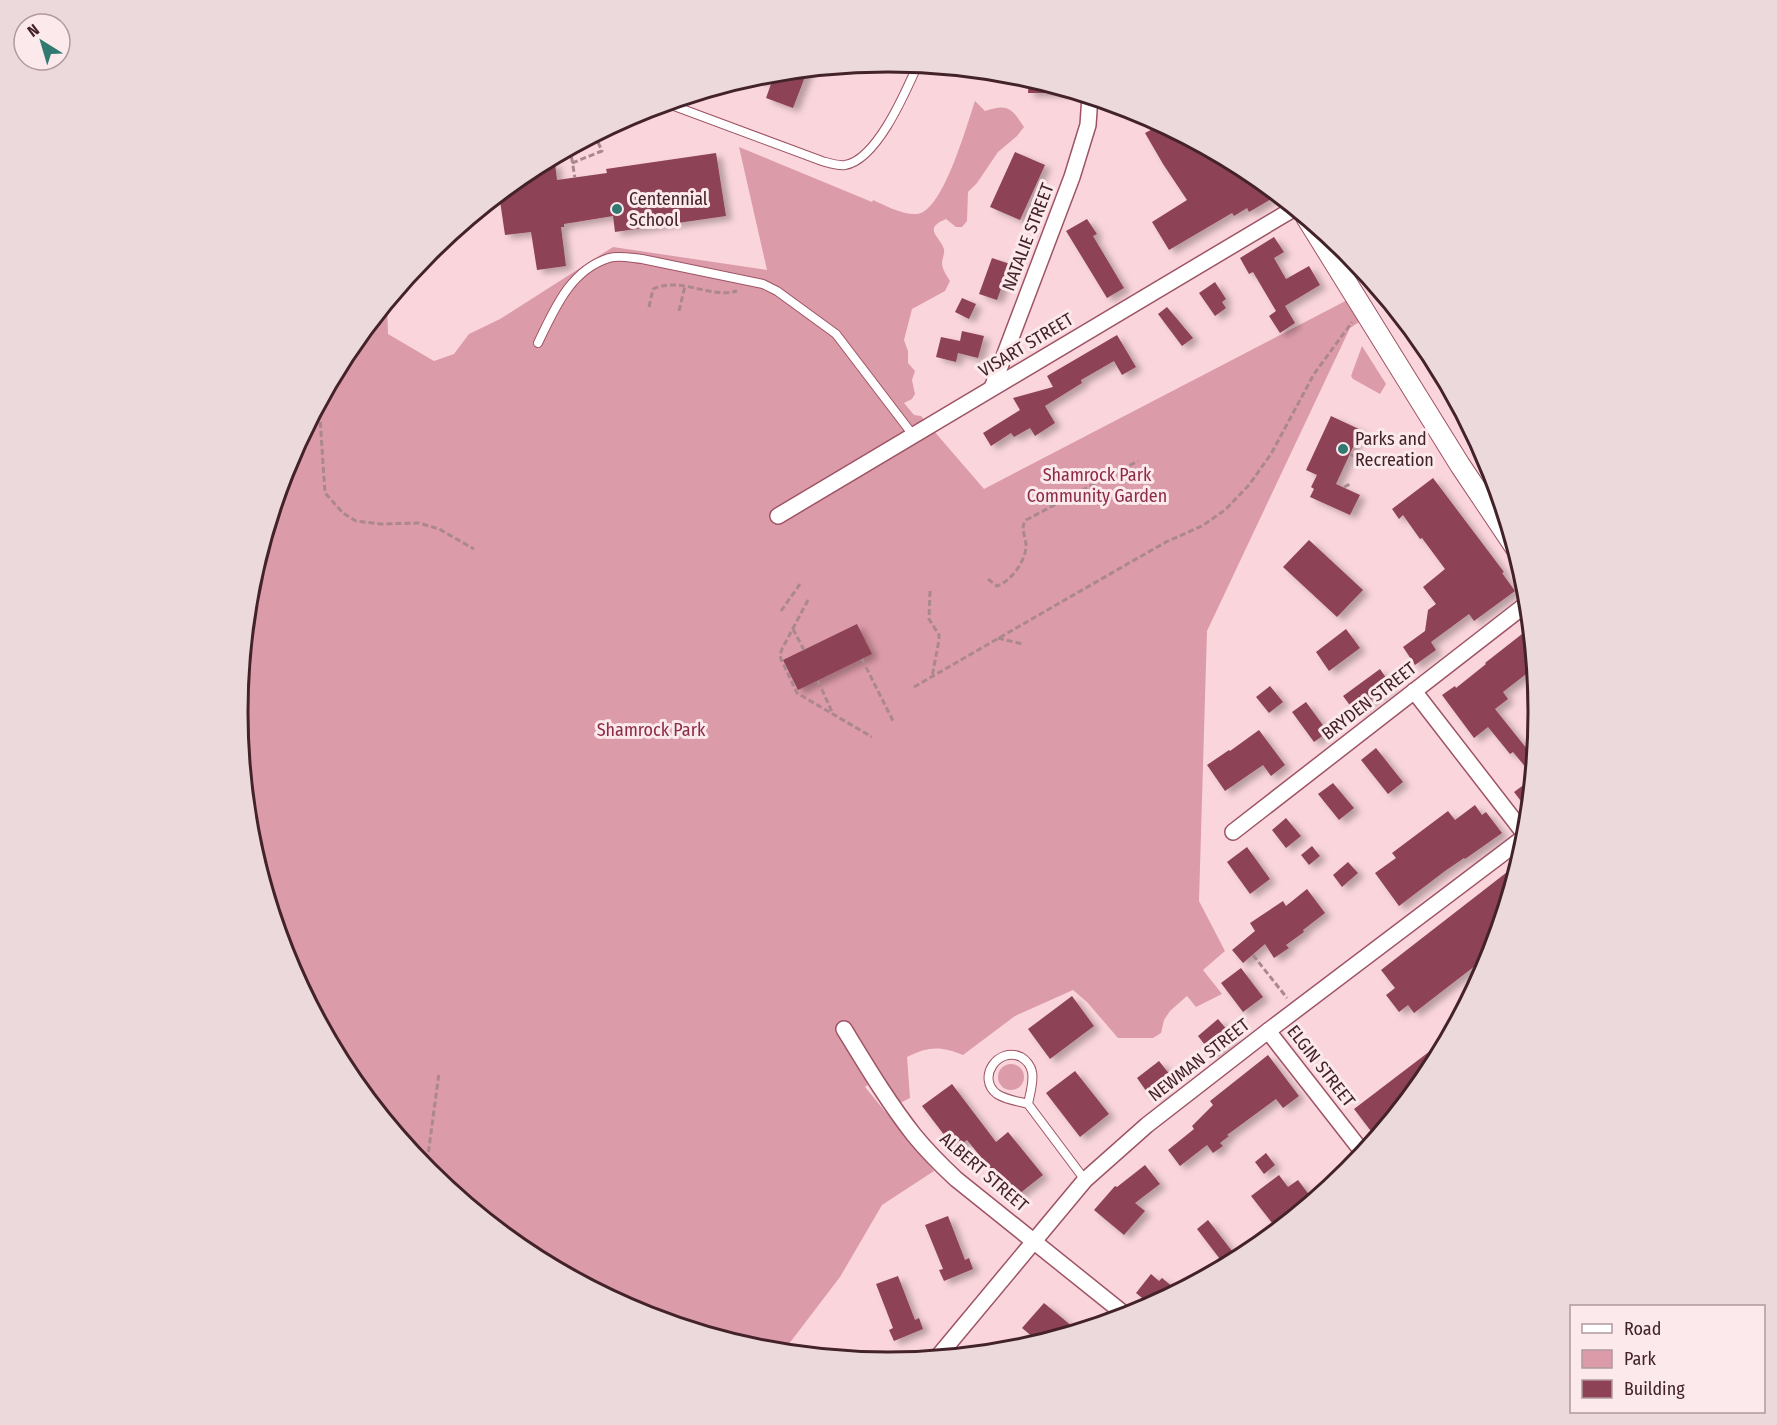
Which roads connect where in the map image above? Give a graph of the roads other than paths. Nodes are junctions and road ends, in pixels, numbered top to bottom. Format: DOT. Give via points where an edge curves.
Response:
graph roads {
  1 [pos="914,73"];
  2 [pos="1089,105"];
  3 [pos="679,108"];
  4 [pos="1288,212"];
  5 [pos="1318,238"];
  6 [pos="538,343"];
  7 [pos="992,388"];
  8 [pos="914,435"];
  9 [pos="778,516"];
  10 [pos="1501,525"];
  11 [pos="1521,609"];
  12 [pos="1414,691"];
  13 [pos="1519,826"];
  14 [pos="1233,831"];
  15 [pos="1515,845"];
  16 [pos="844,1029"];
  17 [pos="1268,1031"];
  18 [pos="1028,1104"];
  19 [pos="1358,1147"];
  20 [pos="1085,1180"];
  21 [pos="1035,1241"];
  22 [pos="1119,1310"];
  23 [pos="943,1351"];
  1 -- 3 [label="lane" via="872,146 844,165 822,161"];
  2 -- 7 [label="street, NATALIE STREET" via="1088,125 1072,177"];
  4 -- 7 [label="street, VISART STREET"];
  5 -- 10 [label="street"];
  6 -- 8 [label="lane" via="569,287 595,264 610,258 642,258 763,284 832,330"];
  7 -- 8 [label="street, VISART STREET"];
  8 -- 9 [label="street, VISART STREET"];
  11 -- 12 [label="street, BRYDEN STREET"];
  12 -- 13 [label="street"];
  12 -- 14 [label="street, BRYDEN STREET"];
  15 -- 17 [label="street, NEWMAN STREET"];
  16 -- 21 [label="street, ALBERT STREET" via="895,1110 934,1158"];
  17 -- 19 [label="street, ELGIN STREET"];
  17 -- 20 [label="street, NEWMAN STREET" via="1147,1125"];
  18 -- 18 [label="lane" via="1032,1079 1029,1065 1018,1056 1004,1055 989,1071 990,1085 1006,1098"];
  18 -- 20 [label="lane"];
  20 -- 21 [label="street, NEWMAN STREET"];
  21 -- 22 [label="street, ALBERT STREET"];
  21 -- 23 [label="street, NEWMAN STREET"];
}
